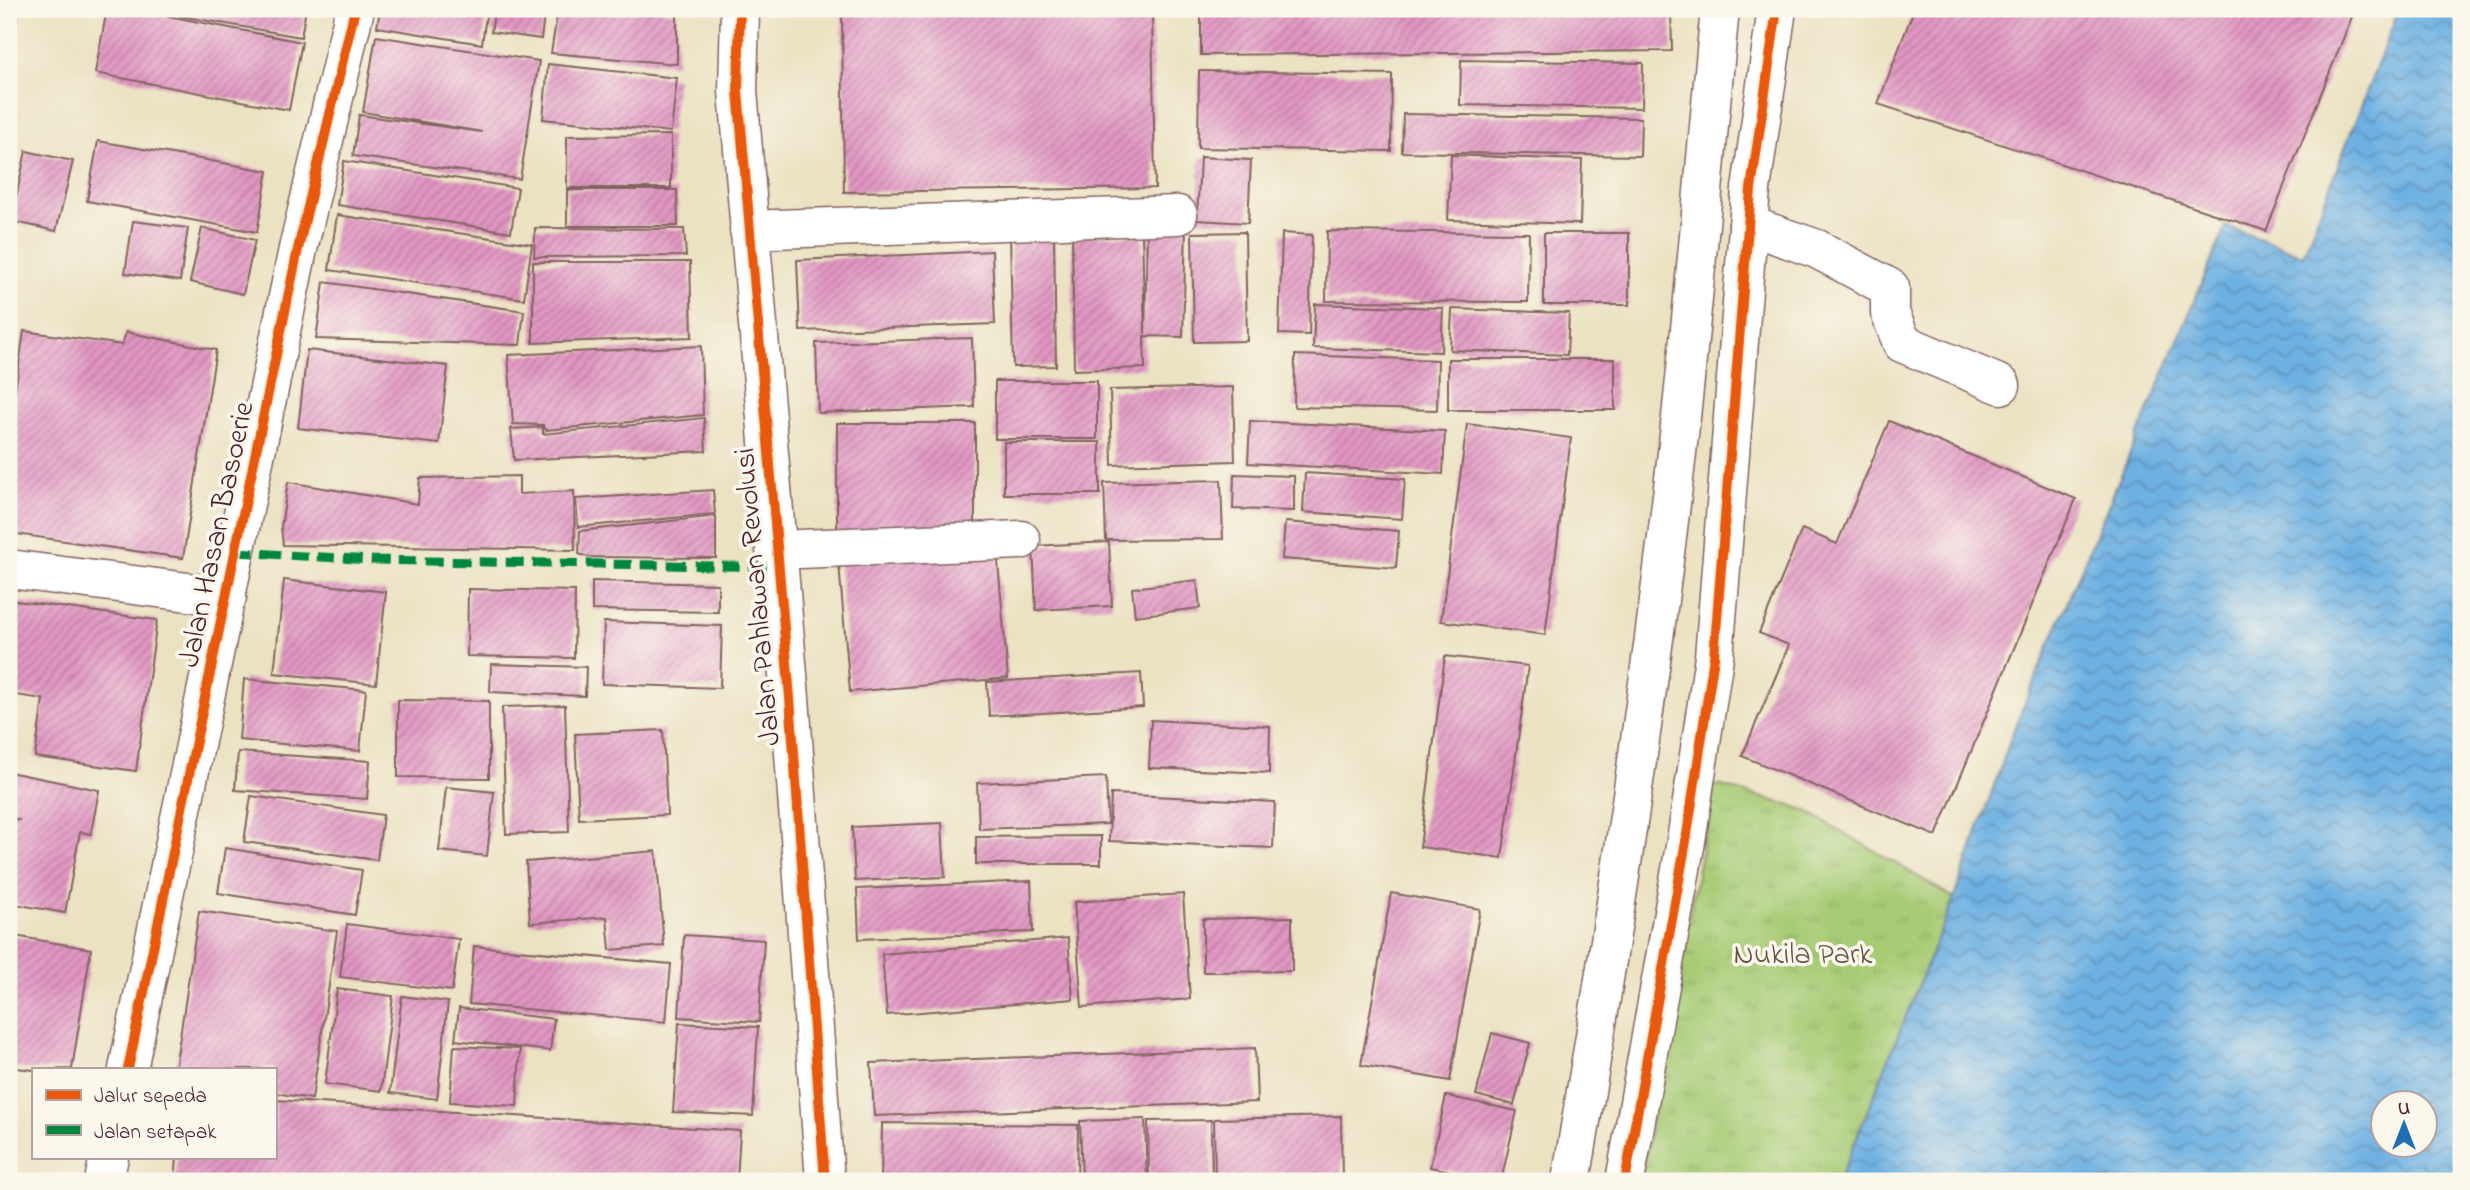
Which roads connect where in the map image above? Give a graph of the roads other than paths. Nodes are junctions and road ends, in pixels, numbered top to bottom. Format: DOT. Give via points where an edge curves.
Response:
graph roads {
  1 [pos="355,9"];
  2 [pos="740,9"];
  3 [pos="1720,9"];
  4 [pos="1777,9"];
  5 [pos="1178,215"];
  6 [pos="1748,225"];
  7 [pos="749,230"];
  8 [pos="1689,328"];
  9 [pos="1741,328"];
  10 [pos="2001,385"];
  11 [pos="1021,540"];
  12 [pos="775,550"];
  13 [pos="9,569"];
  14 [pos="227,597"];
  15 [pos="128,1068"];
  16 [pos="109,1158"];
  17 [pos="104,1181"];
  18 [pos="825,1181"];
  19 [pos="1571,1181"];
  20 [pos="1625,1181"];
  1 -- 14 [label="street, Jalan Hasan Basoerie" via="299,249"];
  2 -- 7 [label="street, Jalan Pahlawan Revolusi" via="738,91"];
  3 -- 8 [label="street"];
  4 -- 6 [label="street"];
  5 -- 7 [label="street"];
  6 -- 9 [label="street"];
  6 -- 10 [label="street" via="1817,249 1890,288 1890,313 1902,342"];
  7 -- 12 [label="street, Jalan Pahlawan Revolusi"];
  8 -- 9 [label="street"];
  8 -- 19 [label="street" via="1656,629 1612,938"];
  9 -- 20 [label="street" via="1714,657"];
  11 -- 12 [label="street"];
  12 -- 18 [label="street, Jalan Pahlawan Revolusi"];
  13 -- 14 [label="street"];
  14 -- 15 [label="street, Jalan Hasan Basoerie"];
  16 -- 17 [label="street"];
}
